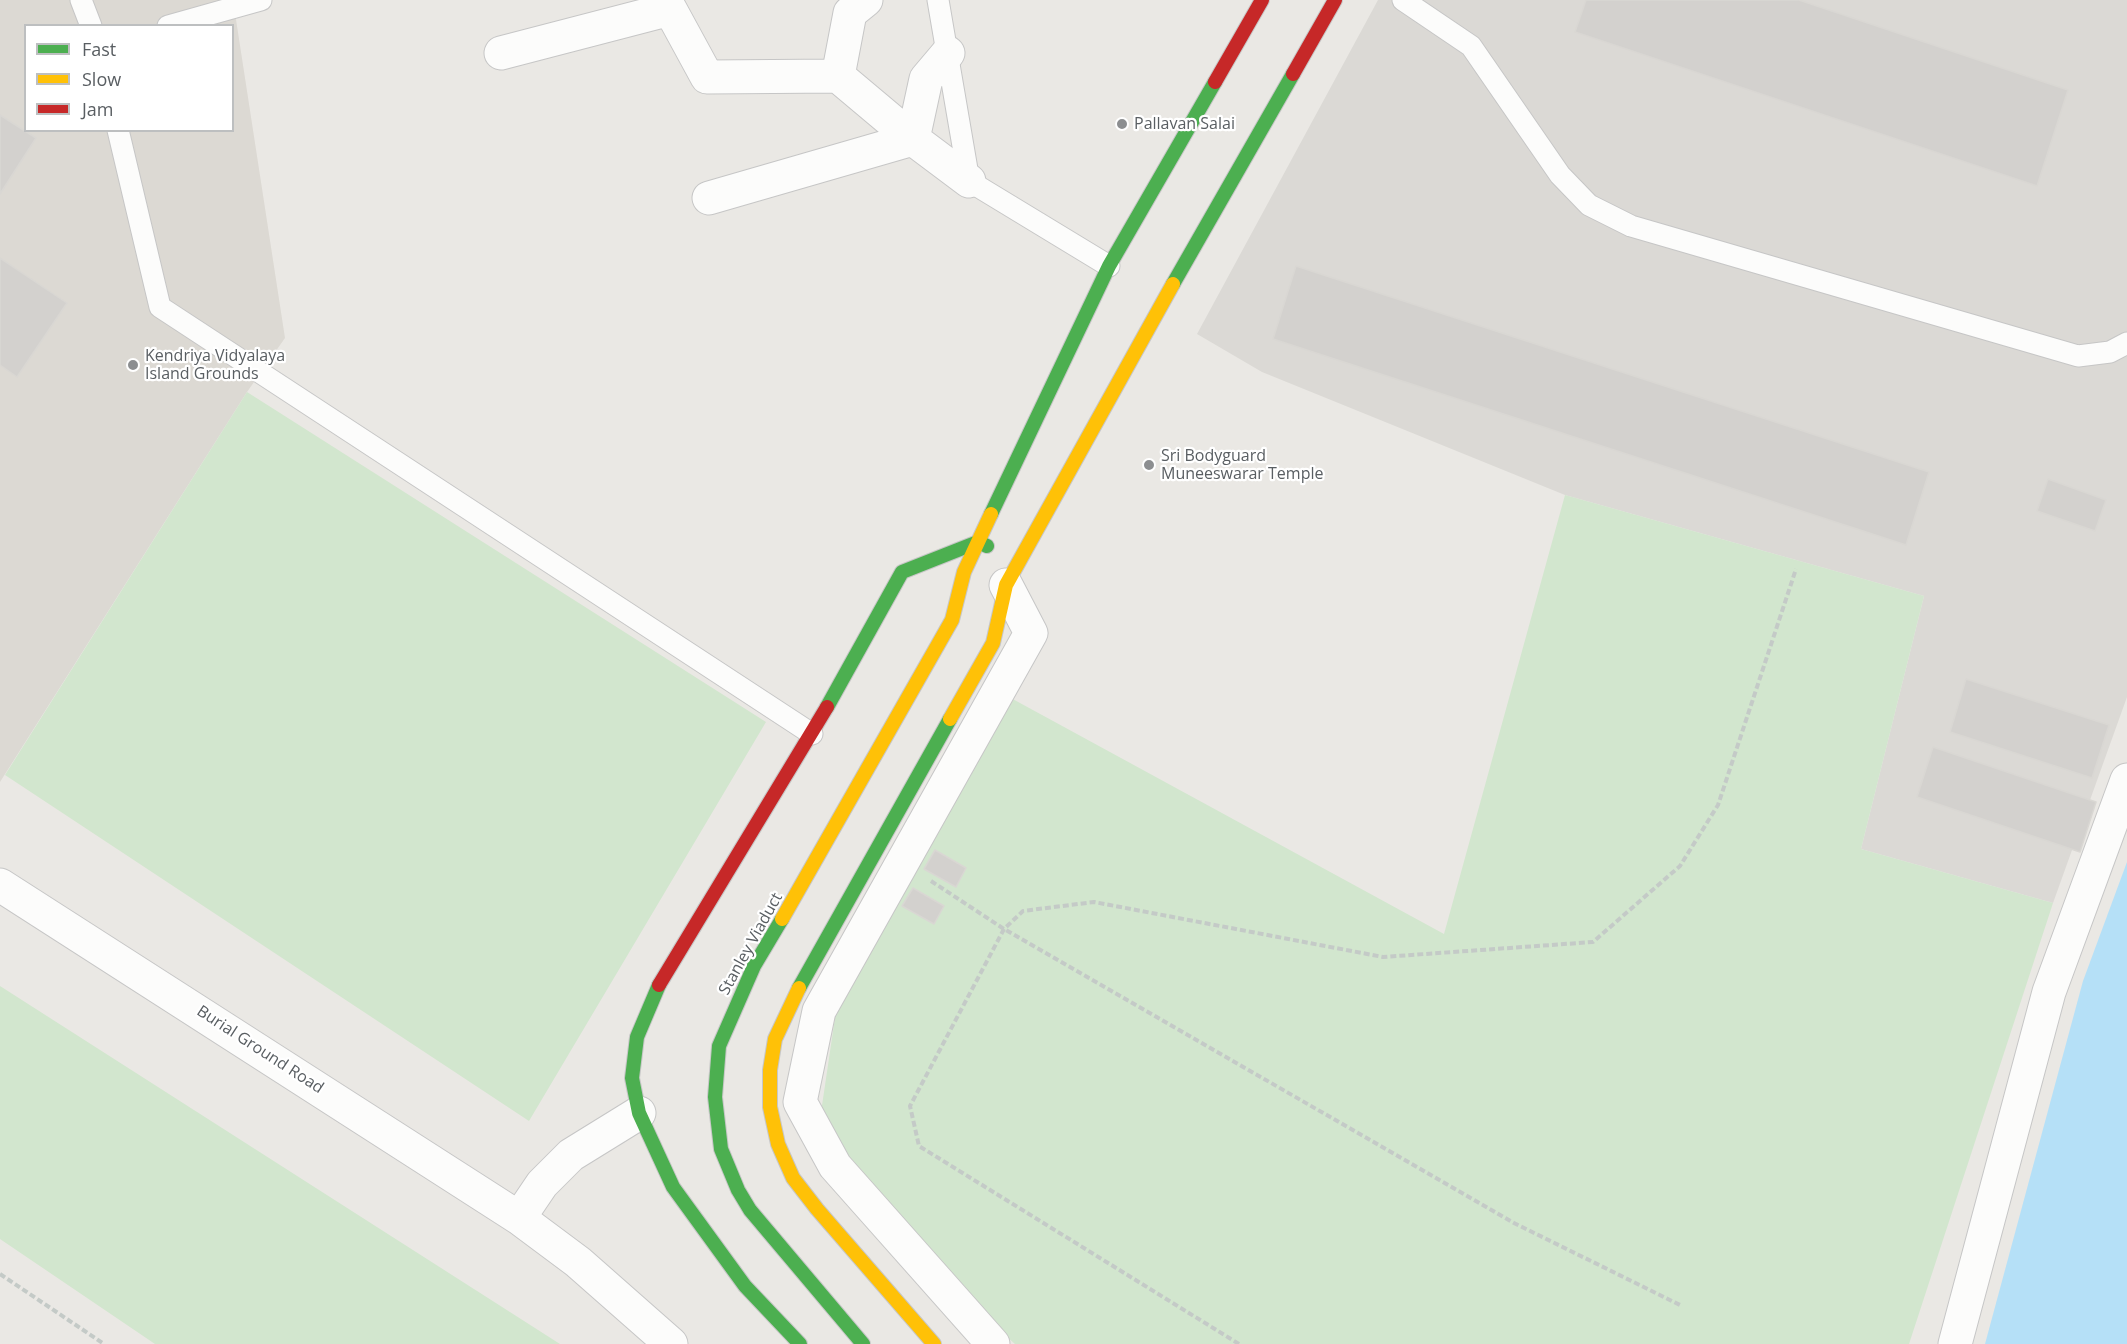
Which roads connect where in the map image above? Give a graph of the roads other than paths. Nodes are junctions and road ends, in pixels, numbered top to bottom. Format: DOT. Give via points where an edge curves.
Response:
graph roads {
  1 [pos="81,0"];
  2 [pos="261,0"];
  3 [pos="866,0"];
  4 [pos="938,0"];
  5 [pos="1262,0"];
  6 [pos="1335,0"];
  7 [pos="1403,0"];
  8 [pos="90,24"];
  9 [pos="175,24"];
  10 [pos="501,53"];
  11 [pos="948,53"];
  12 [pos="838,76"];
  13 [pos="118,132"];
  14 [pos="913,139"];
  15 [pos="969,181"];
  16 [pos="709,198"];
  17 [pos="1109,266"];
  18 [pos="2127,343"];
  19 [pos="978,542"];
  20 [pos="1008,564"];
  21 [pos="812,734"];
  22 [pos="2127,780"];
  23 [pos="0,885"];
  24 [pos="639,1113"];
  25 [pos="519,1218"];
  26 [pos="671,1344"];
  27 [pos="800,1344"];
  28 [pos="863,1344"];
  29 [pos="934,1344"];
  30 [pos="993,1344"];
  31 [pos="1955,1344"];
  1 -- 8 [label="lane"];
  2 -- 9 [label="lane"];
  3 -- 12 [label="street" via="850,13"];
  4 -- 11 [label="lane"];
  5 -- 17 [label="main road"];
  6 -- 20 [label="main road"];
  7 -- 18 [label="lane" via="1471,46 1560,175 1589,205 1631,226 2078,356 2110,352"];
  10 -- 12 [label="street" via="670,9 707,77"];
  11 -- 14 [label="street" via="926,79"];
  11 -- 15 [label="lane"];
  12 -- 14 [label="street"];
  13 -- 21 [label="lane" via="160,307"];
  14 -- 15 [label="street"];
  14 -- 16 [label="street"];
  15 -- 17 [label="lane"];
  17 -- 19 [label="main road"];
  19 -- 20 [label="main road"];
  19 -- 21 [label="main road" via="902,572"];
  19 -- 28 [label="main road, Stanley Viaduct" via="964,572 952,620 754,966 719,1046 715,1097 721,1149 738,1190 750,1210"];
  20 -- 29 [label="main road" via="993,643 789,1008 775,1039 770,1070 770,1107 778,1144 793,1178"];
  20 -- 30 [label="street" via="1031,633 819,1011 800,1102 835,1166"];
  21 -- 24 [label="main road" via="662,977 637,1037 632,1078"];
  22 -- 31 [label="street" via="2049,992"];
  23 -- 25 [label="street, Burial Ground Road"];
  24 -- 25 [label="street" via="571,1155 542,1184"];
  24 -- 27 [label="main road" via="673,1187 745,1286"];
  25 -- 26 [label="street, Burial Ground Road" via="578,1262"];
}
